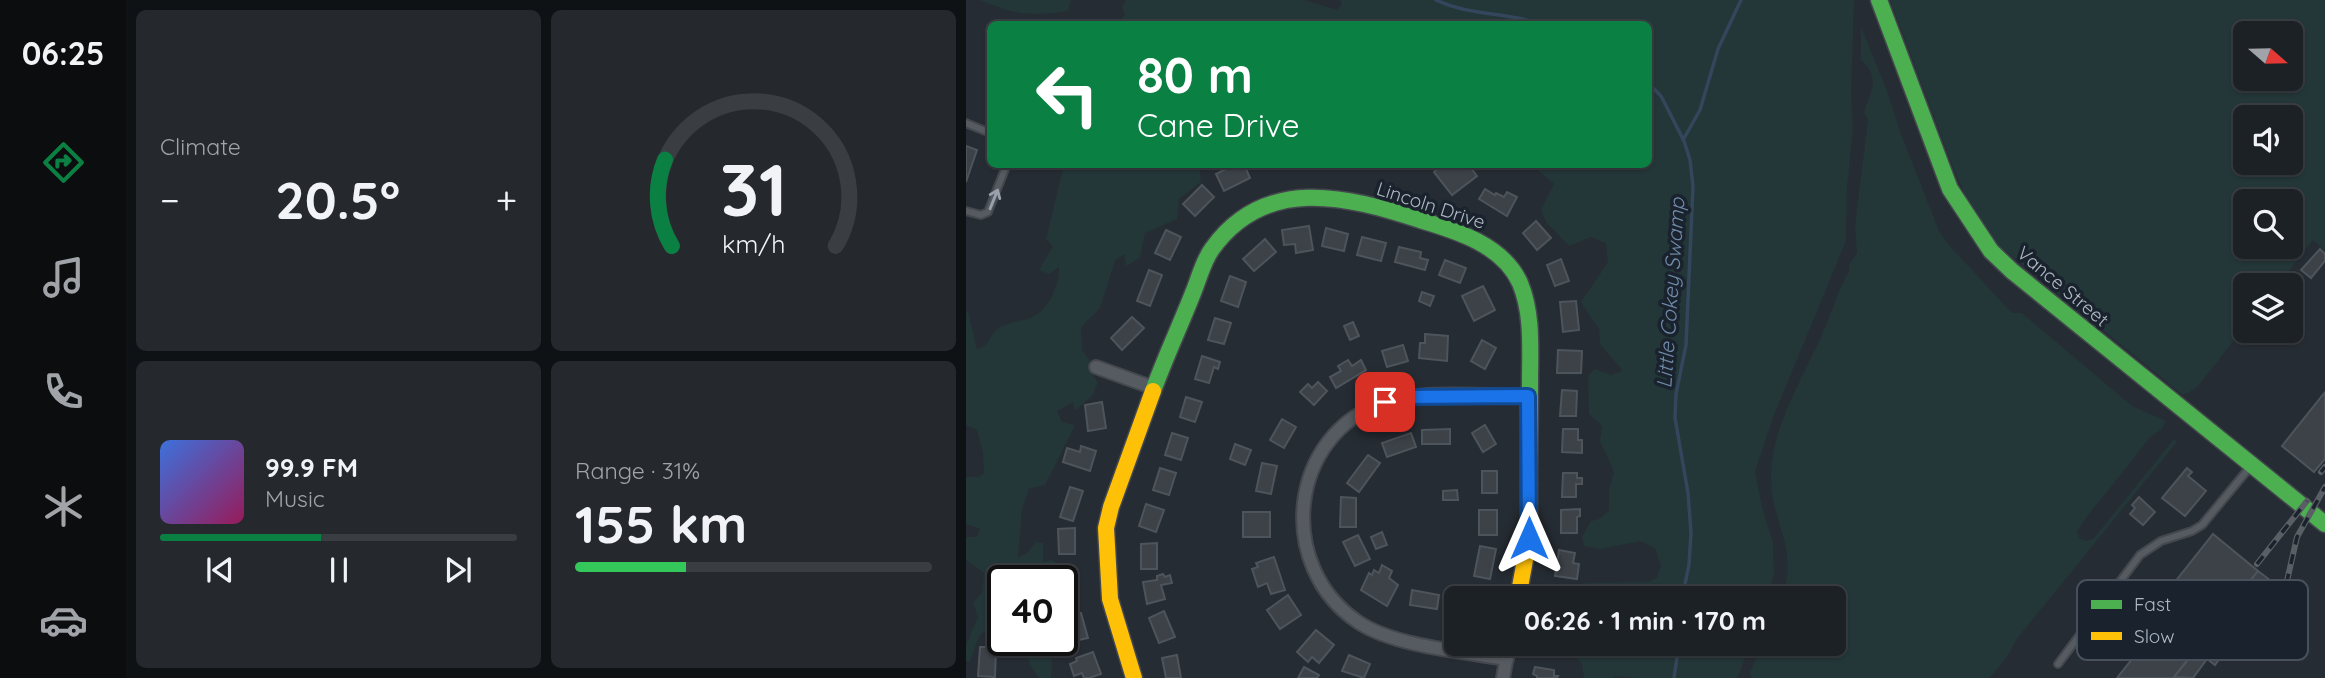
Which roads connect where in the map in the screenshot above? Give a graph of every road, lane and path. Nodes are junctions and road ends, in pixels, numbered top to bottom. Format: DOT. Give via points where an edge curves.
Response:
graph roads {
  1 [pos="1880,0"];
  2 [pos="966,123"];
  3 [pos="987,132"];
  4 [pos="1004,168"];
  5 [pos="966,212"];
  6 [pos="1096,367"];
  7 [pos="1154,388"];
  8 [pos="1528,396"];
  9 [pos="2251,465"];
  10 [pos="2325,524"];
  11 [pos="2121,580"];
  12 [pos="1520,586"];
  13 [pos="2077,638"];
  14 [pos="1507,656"];
  15 [pos="1507,659"];
  16 [pos="2057,664"];
  17 [pos="1134,678"];
  18 [pos="1503,678"];
  1 -- 9 [label="street, Vance Street" via="1951,189 1991,251"];
  2 -- 3 [label="lane"];
  5 -- 4 [label="lane, one-way" via="988,212"];
  6 -- 7 [label="street"];
  7 -- 8 [label="street, Lincoln Drive" via="1200,271 1223,234 1257,209 1295,196 1316,195 1457,231 1504,258 1528,308"];
  7 -- 17 [label="street, Lincoln Drive" via="1106,528 1110,599"];
  8 -- 12 [label="street, Lincoln Drive" via="1529,538"];
  8 -- 15 [label="street" via="1404,397 1366,410 1348,423 1316,460 1304,505 1310,561 1340,609 1385,635"];
  9 -- 10 [label="street, Vance Street"];
  9 -- 11 [label="lane" via="2202,525 2140,555"];
  13 -- 16 [label="lane"];
  14 -- 15 [label="street"];
  15 -- 18 [label="street"];
}
